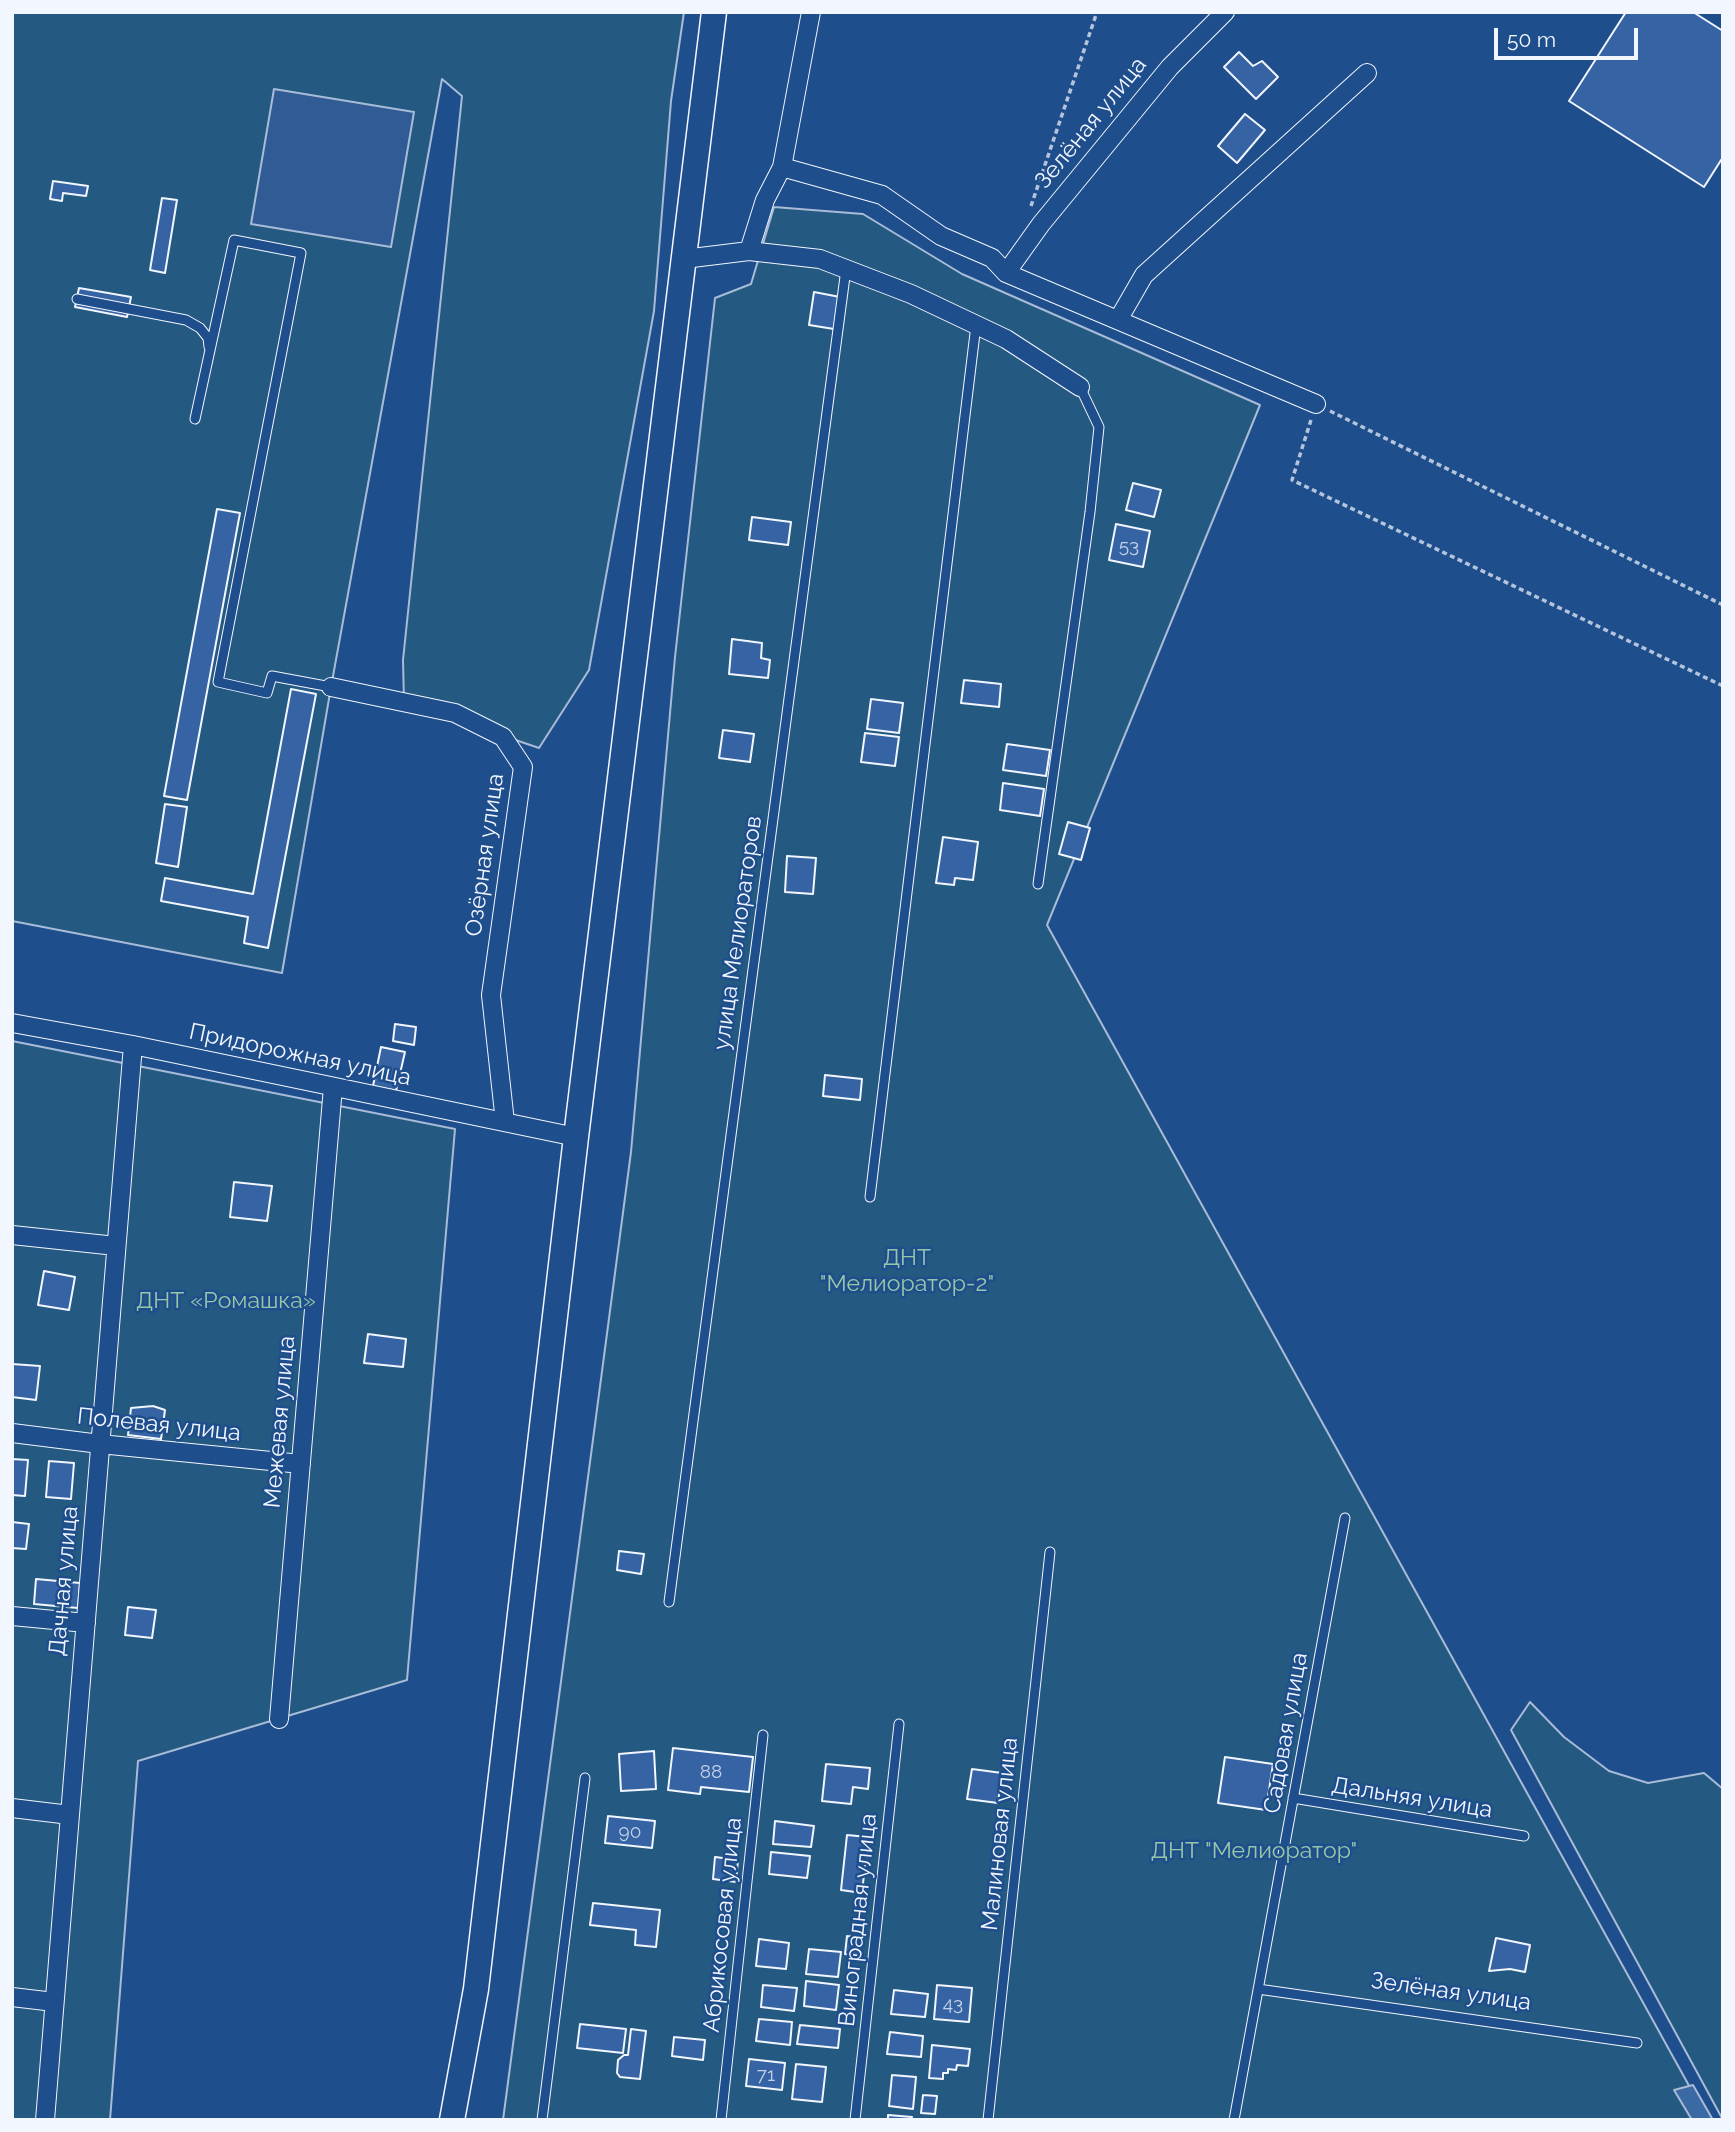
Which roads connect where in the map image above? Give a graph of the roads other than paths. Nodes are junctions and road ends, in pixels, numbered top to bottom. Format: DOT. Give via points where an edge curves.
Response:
graph roads {
  1 [pos="714,12"];
  2 [pos="811,12"];
  3 [pos="1224,12"];
  4 [pos="1367,73"];
  5 [pos="782,167"];
  6 [pos="749,251"];
  7 [pos="684,259"];
  8 [pos="846,269"];
  9 [pos="1006,273"];
  10 [pos="77,299"];
  11 [pos="1118,320"];
  12 [pos="976,325"];
  13 [pos="209,356"];
  14 [pos="1080,387"];
  15 [pos="1316,404"];
  16 [pos="195,419"];
  17 [pos="331,687"];
  18 [pos="1038,884"];
  19 [pos="12,1023"];
  20 [pos="133,1045"];
  21 [pos="333,1087"];
  22 [pos="505,1122"];
  23 [pos="576,1137"];
  24 [pos="870,1197"];
  25 [pos="12,1235"];
  26 [pos="117,1246"];
  27 [pos="12,1433"];
  28 [pos="100,1444"];
  29 [pos="301,1464"];
  30 [pos="1345,1518"];
  31 [pos="1050,1552"];
  32 [pos="669,1602"];
  33 [pos="12,1616"];
  34 [pos="86,1623"];
  35 [pos="279,1719"];
  36 [pos="899,1724"];
  37 [pos="763,1735"];
  38 [pos="585,1778"];
  39 [pos="1293,1798"];
  40 [pos="12,1808"];
  41 [pos="70,1815"];
  42 [pos="1524,1836"];
  43 [pos="1258,1989"];
  44 [pos="12,1997"];
  45 [pos="54,2002"];
  46 [pos="1637,2043"];
  47 [pos="45,2120"];
  48 [pos="453,2120"];
  49 [pos="542,2120"];
  50 [pos="722,2120"];
  51 [pos="855,2120"];
  52 [pos="988,2120"];
  53 [pos="1234,2120"];
  1 -- 7 [label="main road"];
  2 -- 5 [label="street"];
  3 -- 9 [label="street, Зелёная улица" via="1170,67"];
  4 -- 11 [label="street" via="1144,275"];
  5 -- 6 [label="street" via="765,200"];
  5 -- 9 [label="street" via="882,195 941,236 992,258"];
  6 -- 7 [label="street"];
  6 -- 8 [label="street" via="820,259"];
  7 -- 23 [label="main road"];
  8 -- 12 [label="street"];
  8 -- 32 [label="lane, улица Мелиораторов"];
  9 -- 11 [label="street"];
  10 -- 13 [label="lane" via="186,320 208,338"];
  11 -- 15 [label="street"];
  12 -- 14 [label="street"];
  12 -- 24 [label="lane"];
  13 -- 16 [label="lane"];
  13 -- 17 [label="lane" via="234,240 301,253 218,682 267,693 272,676"];
  14 -- 18 [label="lane" via="1099,427"];
  17 -- 22 [label="street, Озёрная улица" via="455,713 503,737 523,767 491,995"];
  19 -- 20 [label="street, Придорожная улица"];
  20 -- 21 [label="street, Придорожная улица"];
  20 -- 26 [label="street, Дачная улица"];
  21 -- 22 [label="street, Придорожная улица"];
  21 -- 29 [label="street, Межевая улица"];
  22 -- 23 [label="street, Придорожная улица"];
  23 -- 48 [label="main road" via="476,1989"];
  25 -- 26 [label="street"];
  26 -- 28 [label="street, Дачная улица"];
  27 -- 28 [label="street, Полевая улица"];
  28 -- 29 [label="street, Полевая улица"];
  28 -- 34 [label="street, Дачная улица"];
  29 -- 35 [label="street, Межевая улица"];
  30 -- 39 [label="lane, Садовая улица"];
  31 -- 52 [label="lane, Малиновая улица"];
  33 -- 34 [label="street"];
  34 -- 41 [label="street, Дачная улица"];
  36 -- 51 [label="lane, Виноградная улица"];
  37 -- 50 [label="lane, Абрикосовая улица"];
  38 -- 49 [label="lane"];
  39 -- 42 [label="lane, Дальняя улица"];
  39 -- 43 [label="lane, Садовая улица"];
  40 -- 41 [label="street"];
  41 -- 45 [label="street, Дачная улица"];
  43 -- 46 [label="lane, Зелёная улица"];
  43 -- 53 [label="lane, Садовая улица"];
  44 -- 45 [label="street"];
  45 -- 47 [label="street, Дачная улица"];
}
